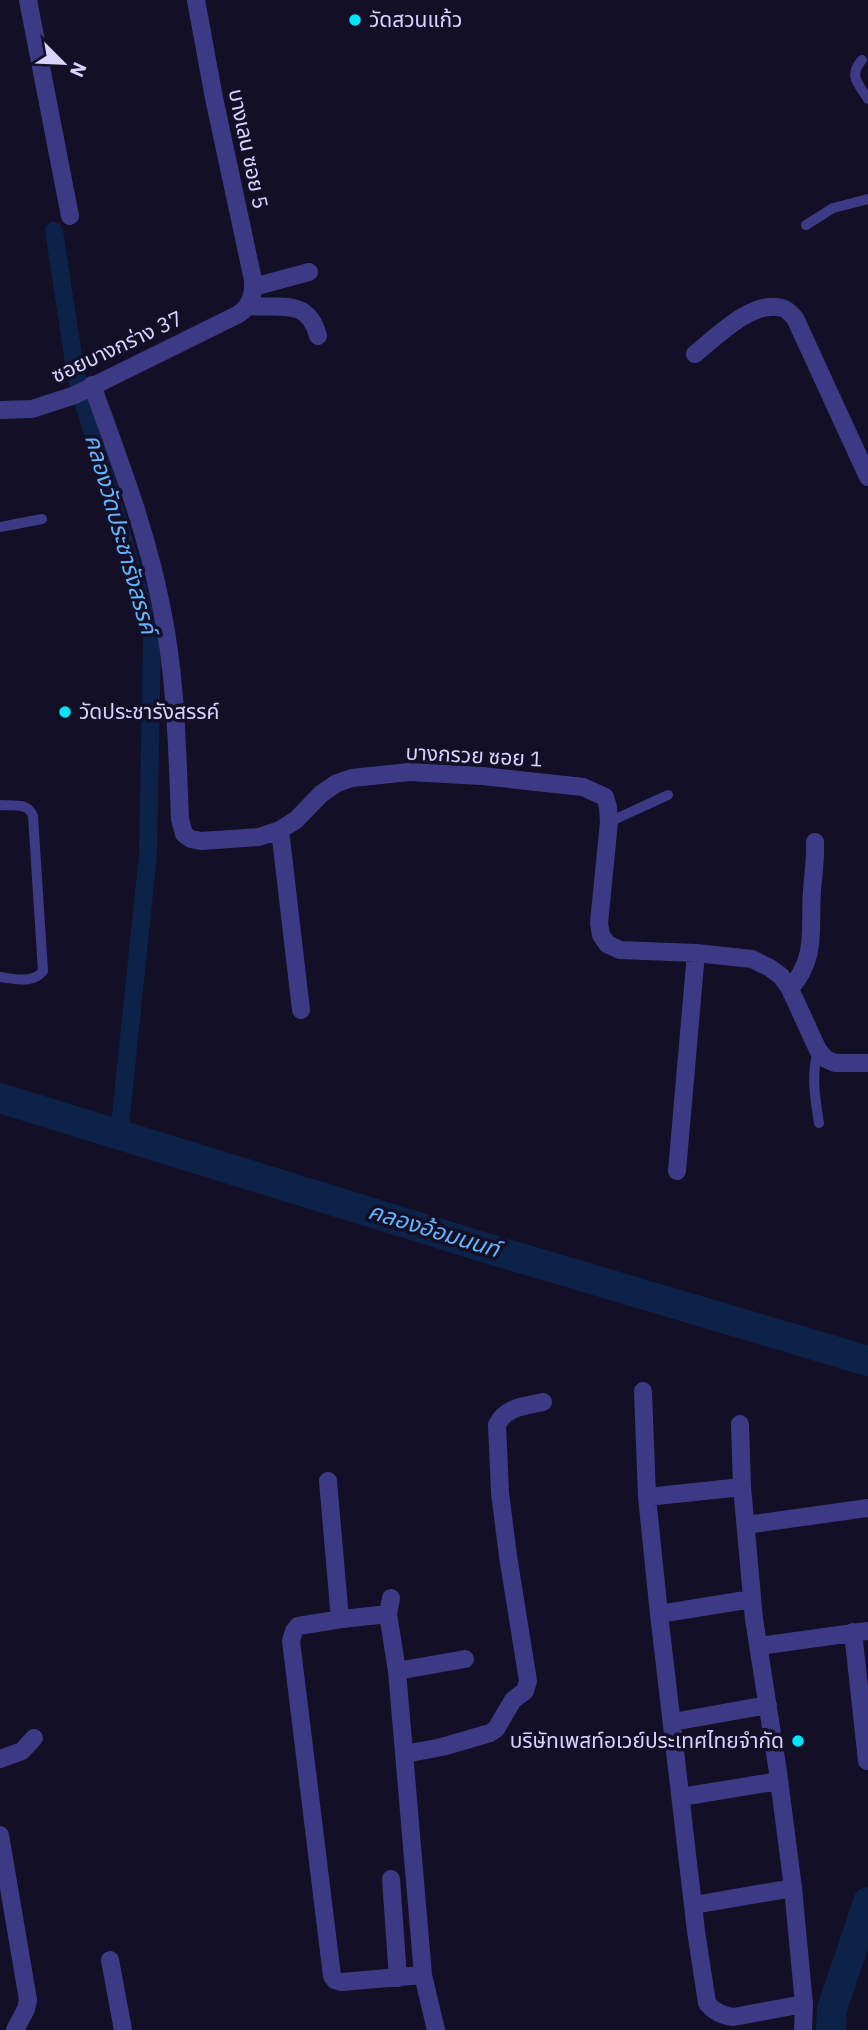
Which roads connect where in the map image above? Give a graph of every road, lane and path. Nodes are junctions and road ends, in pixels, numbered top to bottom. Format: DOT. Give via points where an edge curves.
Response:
graph roads {
  1 [pos="28,0"];
  2 [pos="196,0"];
  3 [pos="862,60"];
  4 [pos="868,99"];
  5 [pos="868,199"];
  6 [pos="70,216"];
  7 [pos="806,225"];
  8 [pos="309,272"];
  9 [pos="254,287"];
  10 [pos="248,306"];
  11 [pos="318,336"];
  12 [pos="695,354"];
  13 [pos="86,389"];
  14 [pos="0,410"];
  15 [pos="868,477"];
  16 [pos="41,519"];
  17 [pos="0,527"];
  18 [pos="668,795"];
  19 [pos="0,805"];
  20 [pos="609,822"];
  21 [pos="280,830"];
  22 [pos="815,842"];
  23 [pos="696,953"];
  24 [pos="0,977"];
  25 [pos="790,989"];
  26 [pos="301,1010"];
  27 [pos="818,1050"];
  28 [pos="868,1063"];
  29 [pos="819,1123"];
  30 [pos="677,1171"];
  31 [pos="643,1391"];
  32 [pos="543,1402"];
  33 [pos="740,1424"];
  34 [pos="328,1481"];
  35 [pos="742,1487"];
  36 [pos="648,1497"];
  37 [pos="868,1508"];
  38 [pos="746,1525"];
  39 [pos="752,1599"];
  40 [pos="659,1614"];
  41 [pos="340,1619"];
  42 [pos="860,1632"];
  43 [pos="759,1646"];
  44 [pos="465,1659"];
  45 [pos="397,1671"];
  46 [pos="768,1705"];
  47 [pos="673,1722"];
  48 [pos="34,1738"];
  49 [pos="405,1755"];
  50 [pos="0,1759"];
  51 [pos="867,1761"];
  52 [pos="779,1781"];
  53 [pos="681,1797"];
  54 [pos="0,1835"];
  55 [pos="3,1877"];
  56 [pos="391,1879"];
  57 [pos="793,1888"];
  58 [pos="694,1905"];
  59 [pos="110,1960"];
  60 [pos="423,1975"];
  61 [pos="398,1978"];
  62 [pos="804,2004"];
  63 [pos="15,2030"];
  64 [pos="123,2030"];
  65 [pos="436,2030"];
  66 [pos="803,2030"];
  1 -- 6 [label="street"];
  2 -- 9 [label="street, บางเลน ซอย 5"];
  3 -- 4 [label="lane" via="854,76"];
  5 -- 7 [label="lane" via="833,208"];
  8 -- 9 [label="street"];
  9 -- 10 [label="street, บางเลน ซอย 5"];
  10 -- 11 [label="street" via="300,309 309,316"];
  10 -- 13 [label="street, ซอยบางกร่าง 37"];
  12 -- 15 [label="street" via="758,308 784,308 795,318"];
  13 -- 14 [label="street, ซอยบางกร่าง 37" via="32,409"];
  13 -- 21 [label="street, บางกรวย ซอย 1" via="139,518 161,605 174,697 184,834 201,841 259,837"];
  16 -- 17 [label="lane"];
  18 -- 20 [label="lane"];
  19 -- 24 [label="lane" via="25,806 33,816 43,971 31,980"];
  20 -- 21 [label="street, บางกรวย ซอย 1" via="605,797 583,787 409,772 337,783"];
  20 -- 23 [label="street, บางกรวย ซอย 1" via="601,935 620,950"];
  21 -- 26 [label="street"];
  22 -- 25 [label="street" via="811,945 804,970"];
  23 -- 25 [label="street, บางกรวย ซอย 1" via="752,959 781,976"];
  23 -- 30 [label="street"];
  25 -- 27 [label="street, บางกรวย ซอย 1"];
  27 -- 28 [label="street" via="835,1063"];
  27 -- 29 [label="lane" via="813,1082"];
  31 -- 36 [label="street"];
  32 -- 49 [label="street" via="508,1411 498,1425 503,1518 528,1681 525,1691 490,1733"];
  33 -- 35 [label="street"];
  34 -- 41 [label="street"];
  35 -- 36 [label="street"];
  35 -- 38 [label="street"];
  36 -- 40 [label="street"];
  37 -- 38 [label="street"];
  38 -- 39 [label="street"];
  39 -- 40 [label="street"];
  39 -- 43 [label="street"];
  40 -- 47 [label="street"];
  41 -- 45 [label="street" via="389,1606"];
  41 -- 61 [label="street" via="298,1626 292,1641 329,1961 332,1976 342,1982"];
  42 -- 43 [label="street"];
  42 -- 51 [label="street"];
  43 -- 46 [label="street"];
  44 -- 45 [label="street"];
  45 -- 49 [label="street"];
  46 -- 47 [label="street"];
  46 -- 52 [label="street"];
  47 -- 53 [label="street"];
  48 -- 50 [label="street" via="22,1751"];
  49 -- 60 [label="street"];
  52 -- 53 [label="street"];
  52 -- 57 [label="street"];
  53 -- 58 [label="street"];
  54 -- 55 [label="street"];
  55 -- 63 [label="street" via="28,2000"];
  56 -- 61 [label="street"];
  57 -- 58 [label="street"];
  57 -- 62 [label="street"];
  58 -- 62 [label="street" via="706,2003 711,2009 733,2017"];
  59 -- 64 [label="street"];
  60 -- 61 [label="street"];
  60 -- 65 [label="street"];
  62 -- 66 [label="street"];
}
